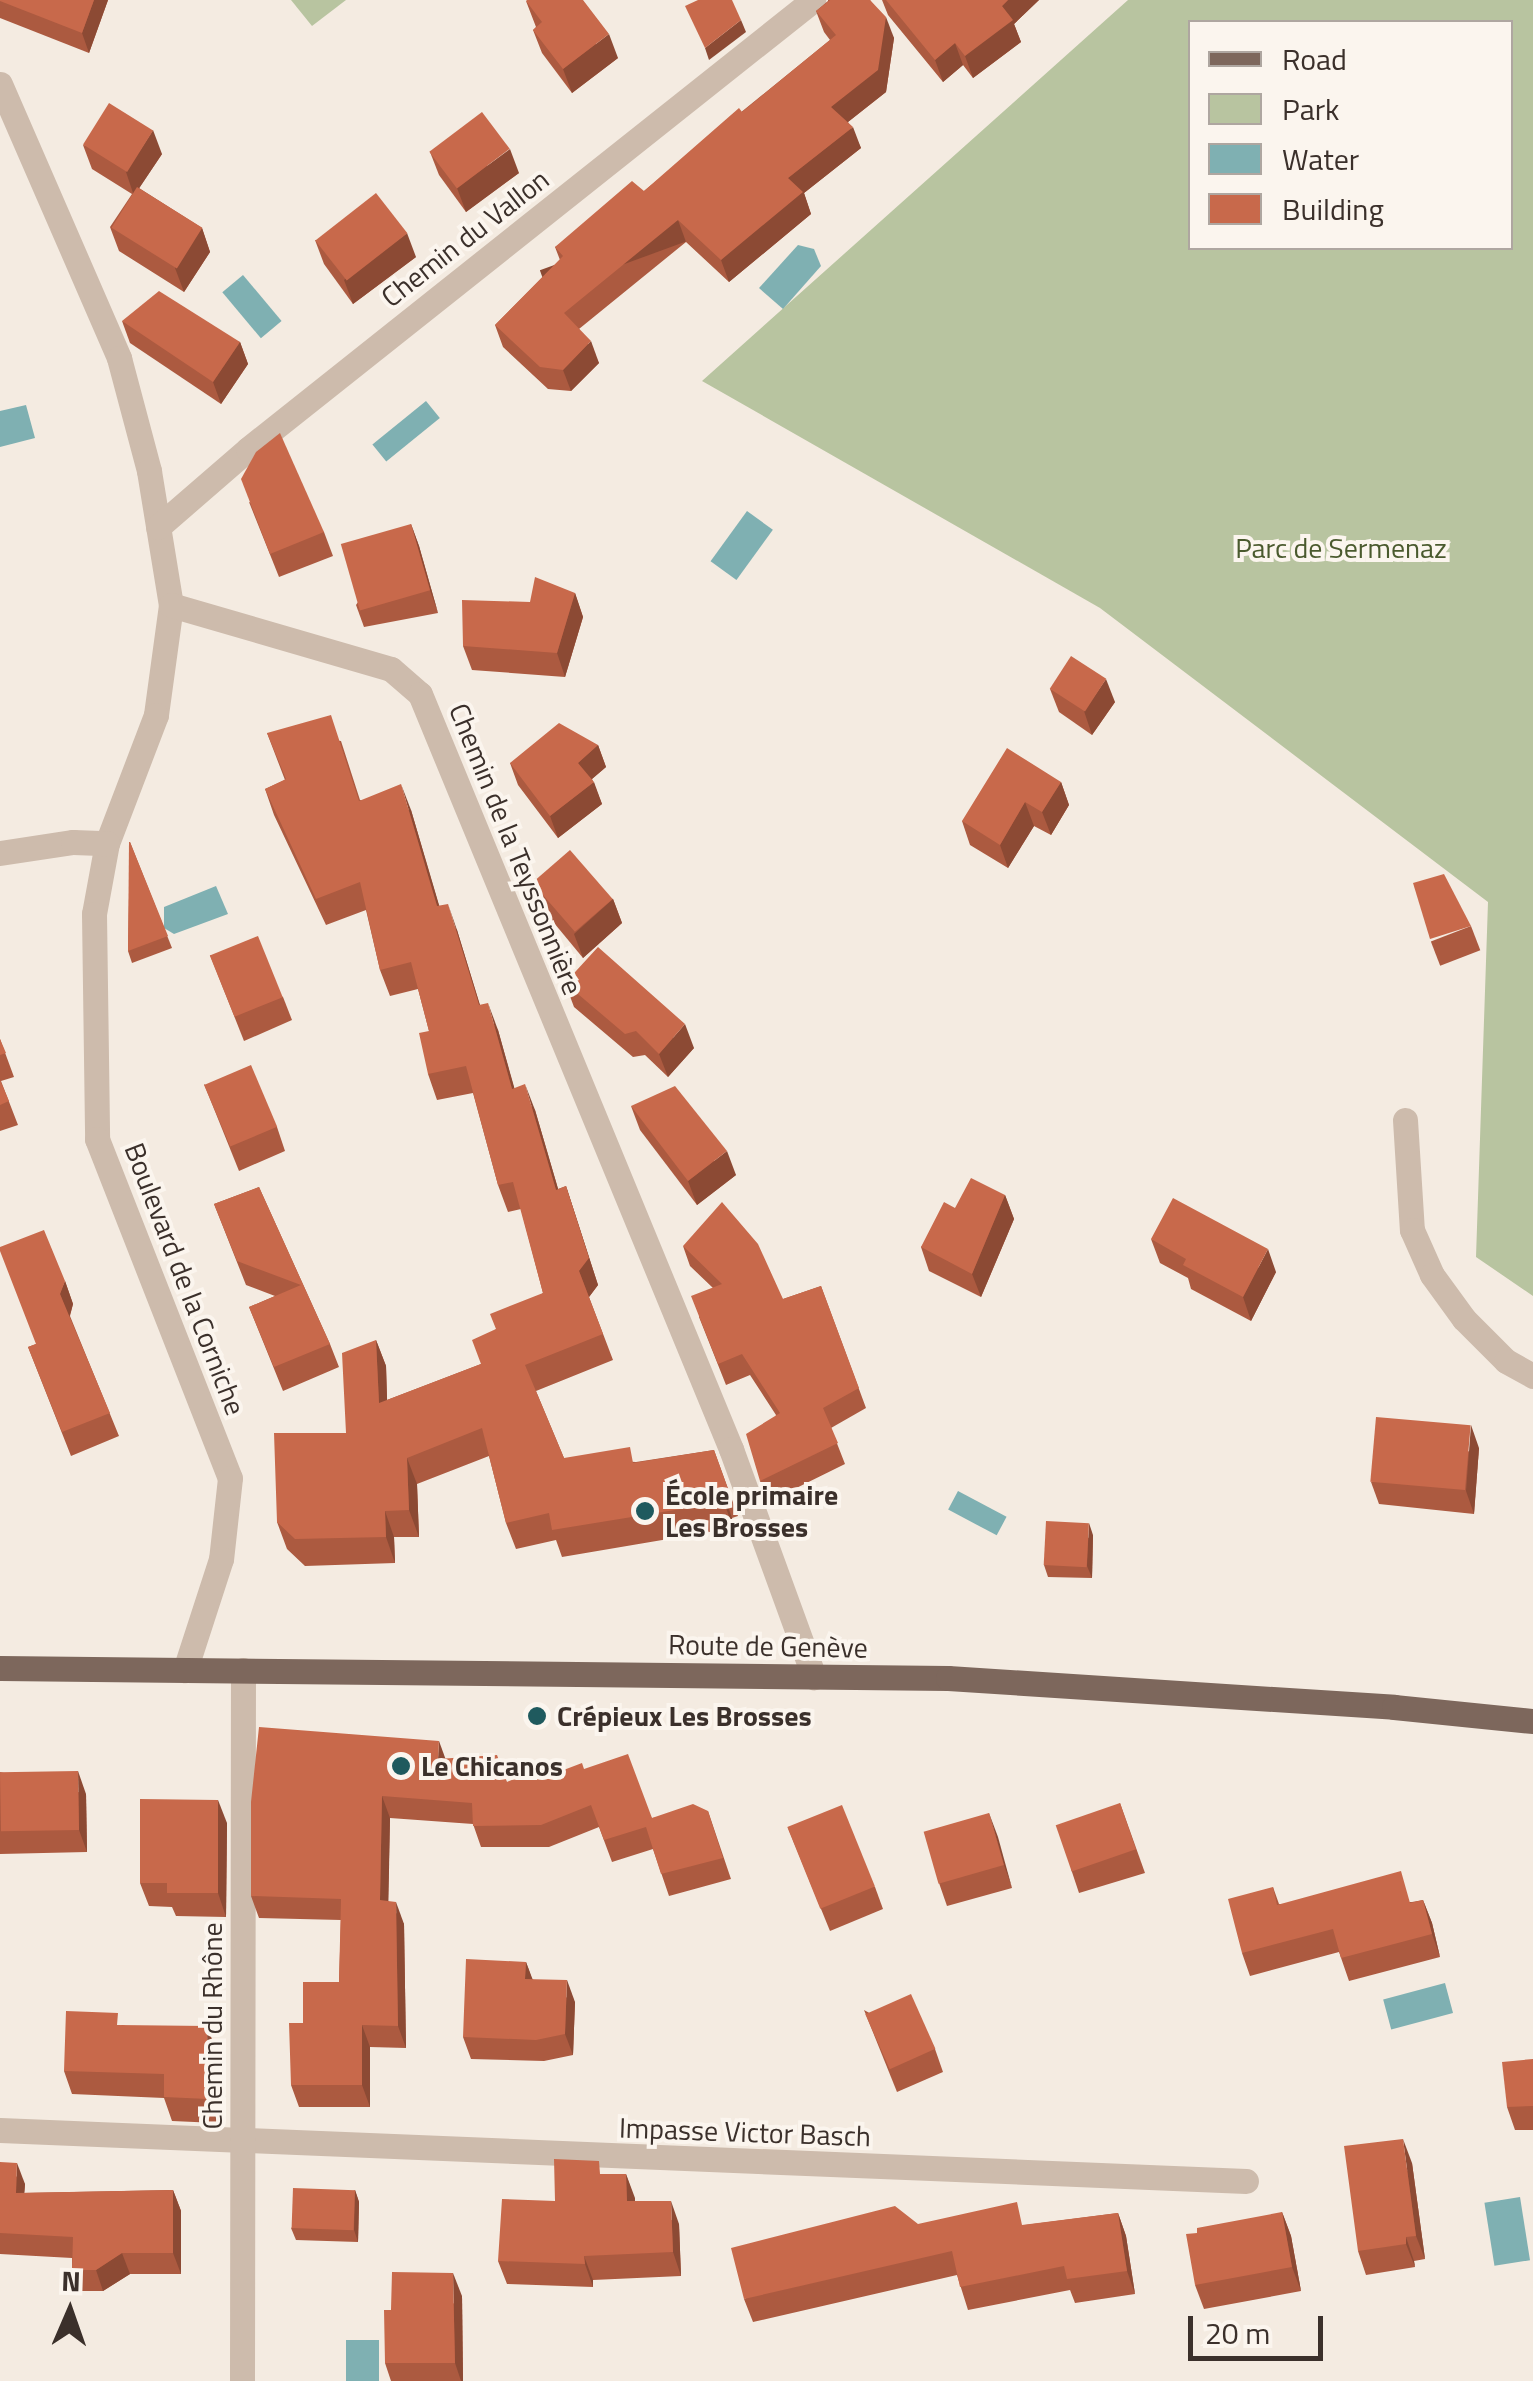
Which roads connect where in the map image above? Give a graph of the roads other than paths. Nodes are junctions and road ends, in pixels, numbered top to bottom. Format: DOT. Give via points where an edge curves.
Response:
graph roads {
  1 [pos="813,0"];
  2 [pos="0,84"];
  3 [pos="158,527"];
  4 [pos="171,605"];
  5 [pos="107,843"];
  6 [pos="0,853"];
  7 [pos="1404,1120"];
  8 [pos="1533,1376"];
  9 [pos="0,1668"];
  10 [pos="185,1670"];
  11 [pos="242,1670"];
  12 [pos="814,1677"];
  13 [pos="1533,1722"];
  14 [pos="0,2130"];
  15 [pos="242,2142"];
  16 [pos="1246,2181"];
  17 [pos="242,2381"];
  1 -- 3 [label="street, Chemin du Vallon"];
  2 -- 3 [label="street" via="119,358"];
  3 -- 4 [label="street"];
  4 -- 5 [label="street, Boulevard de la Corniche" via="156,714"];
  4 -- 12 [label="street, Chemin de la Teyssonnière" via="391,669 420,694 731,1448"];
  5 -- 6 [label="street"];
  5 -- 10 [label="street, Boulevard de la Corniche" via="94,914 98,1139 230,1478 221,1559"];
  7 -- 8 [label="street" via="1412,1230 1432,1275 1464,1320 1506,1361"];
  9 -- 10 [label="main road, Route de Genève"];
  10 -- 11 [label="main road, Route de Genève"];
  11 -- 12 [label="main road, Route de Genève"];
  11 -- 15 [label="street, Chemin du Rhône"];
  12 -- 13 [label="main road, Route de Genève" via="948,1678"];
  14 -- 15 [label="street, Impasse Victor Basch"];
  15 -- 16 [label="street, Impasse Victor Basch"];
  15 -- 17 [label="street, Chemin du Rhône"];
}
